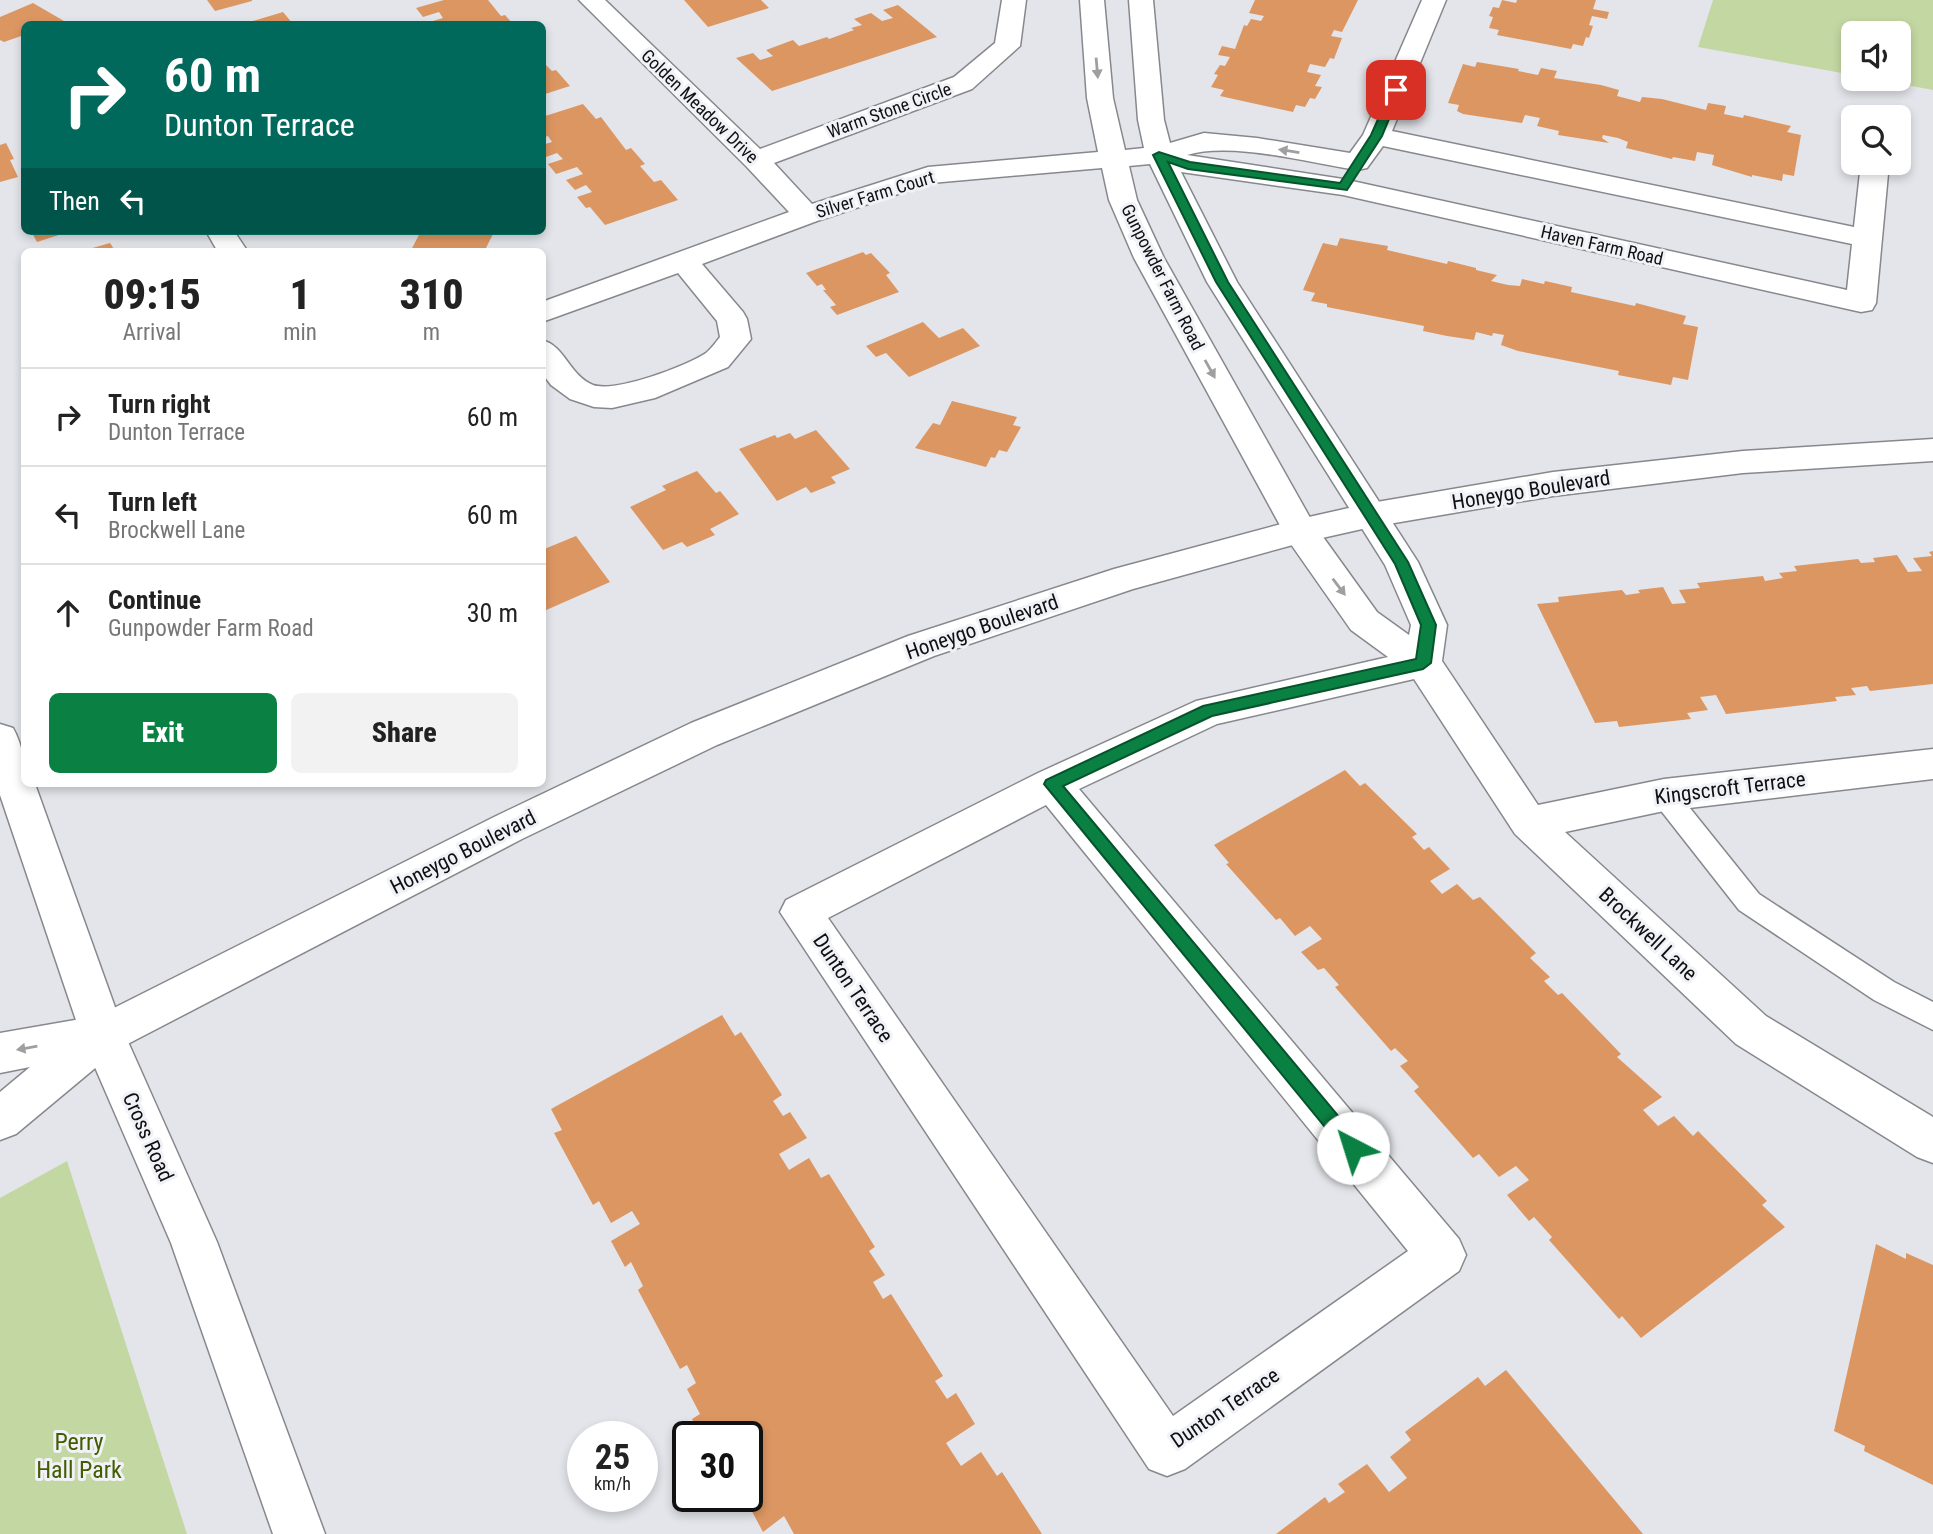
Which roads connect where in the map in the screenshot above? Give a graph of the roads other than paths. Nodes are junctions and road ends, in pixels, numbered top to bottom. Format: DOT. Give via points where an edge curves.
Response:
graph roads {
  1 [pos="591,0"];
  2 [pos="1014,0"];
  3 [pos="1092,0"];
  4 [pos="1142,0"];
  5 [pos="1434,0"];
  6 [pos="1377,136"];
  7 [pos="1159,155"];
  8 [pos="756,160"];
  9 [pos="1113,160"];
  10 [pos="1350,175"];
  11 [pos="1874,175"];
  12 [pos="807,215"];
  13 [pos="1867,238"];
  14 [pos="682,259"];
  15 [pos="546,311"];
  16 [pos="546,355"];
  17 [pos="1933,450"];
  18 [pos="1371,515"];
  19 [pos="1300,531"];
  20 [pos="1423,663"];
  21 [pos="0,739"];
  22 [pos="1933,764"];
  23 [pos="1052,784"];
  24 [pos="1664,795"];
  25 [pos="1529,824"];
  26 [pos="1933,1017"];
  27 [pos="103,1035"];
  28 [pos="0,1053"];
  29 [pos="0,1119"];
  30 [pos="1933,1142"];
  31 [pos="299,1534"];
  1 -- 8 [label="street, Golden Meadow Drive"];
  2 -- 8 [label="street, Warm Stone Circle" via="1007,46 963,83"];
  3 -- 9 [label="street, Gunpowder Farm Road, one-way" via="1100,98"];
  4 -- 7 [label="street" via="1151,120"];
  5 -- 6 [label="street"];
  6 -- 10 [label="street"];
  6 -- 13 [label="street"];
  7 -- 9 [label="street, Silver Farm Court"];
  7 -- 10 [label="street, Haven Farm Road" via="1188,165"];
  7 -- 18 [label="street" via="1222,282"];
  8 -- 12 [label="street, Golden Meadow Drive"];
  9 -- 12 [label="street, Silver Farm Court" via="928,175"];
  9 -- 19 [label="street, Gunpowder Farm Road, one-way" via="1123,200 1149,258"];
  10 -- 13 [label="street, Haven Farm Road" via="1861,303"];
  11 -- 13 [label="street"];
  12 -- 14 [label="street, Silver Farm Court"];
  14 -- 15 [label="street, Silver Farm Court"];
  14 -- 16 [label="street" via="732,319 736,339 717,360 644,391 612,397 580,392"];
  17 -- 18 [label="street, Honeygo Boulevard" via="1744,463 1580,481"];
  18 -- 19 [label="street, Honeygo Boulevard"];
  18 -- 20 [label="street" via="1401,562 1429,625"];
  19 -- 20 [label="street, Brockwell Lane, one-way" via="1364,621"];
  19 -- 27 [label="street, Honeygo Boulevard" via="1126,578 921,646 704,734 508,828"];
  20 -- 23 [label="street, Dunton Terrace" via="1209,711"];
  20 -- 25 [label="street, Brockwell Lane"];
  21 -- 27 [label="street, Cross Road"];
  22 -- 24 [label="street, Kingscroft Terrace"];
  23 -- 23 [label="street, Dunton Terrace" via="800,912 1167,1451 1442,1255"];
  24 -- 25 [label="street, Kingscroft Terrace"];
  24 -- 26 [label="lane" via="1749,902 1884,991"];
  25 -- 30 [label="street, Brockwell Lane" via="1751,1030"];
  27 -- 28 [label="street, Honeygo Boulevard, one-way"];
  27 -- 29 [label="street, Honeygo Boulevard"];
  27 -- 31 [label="street, Cross Road" via="194,1242"];
}
